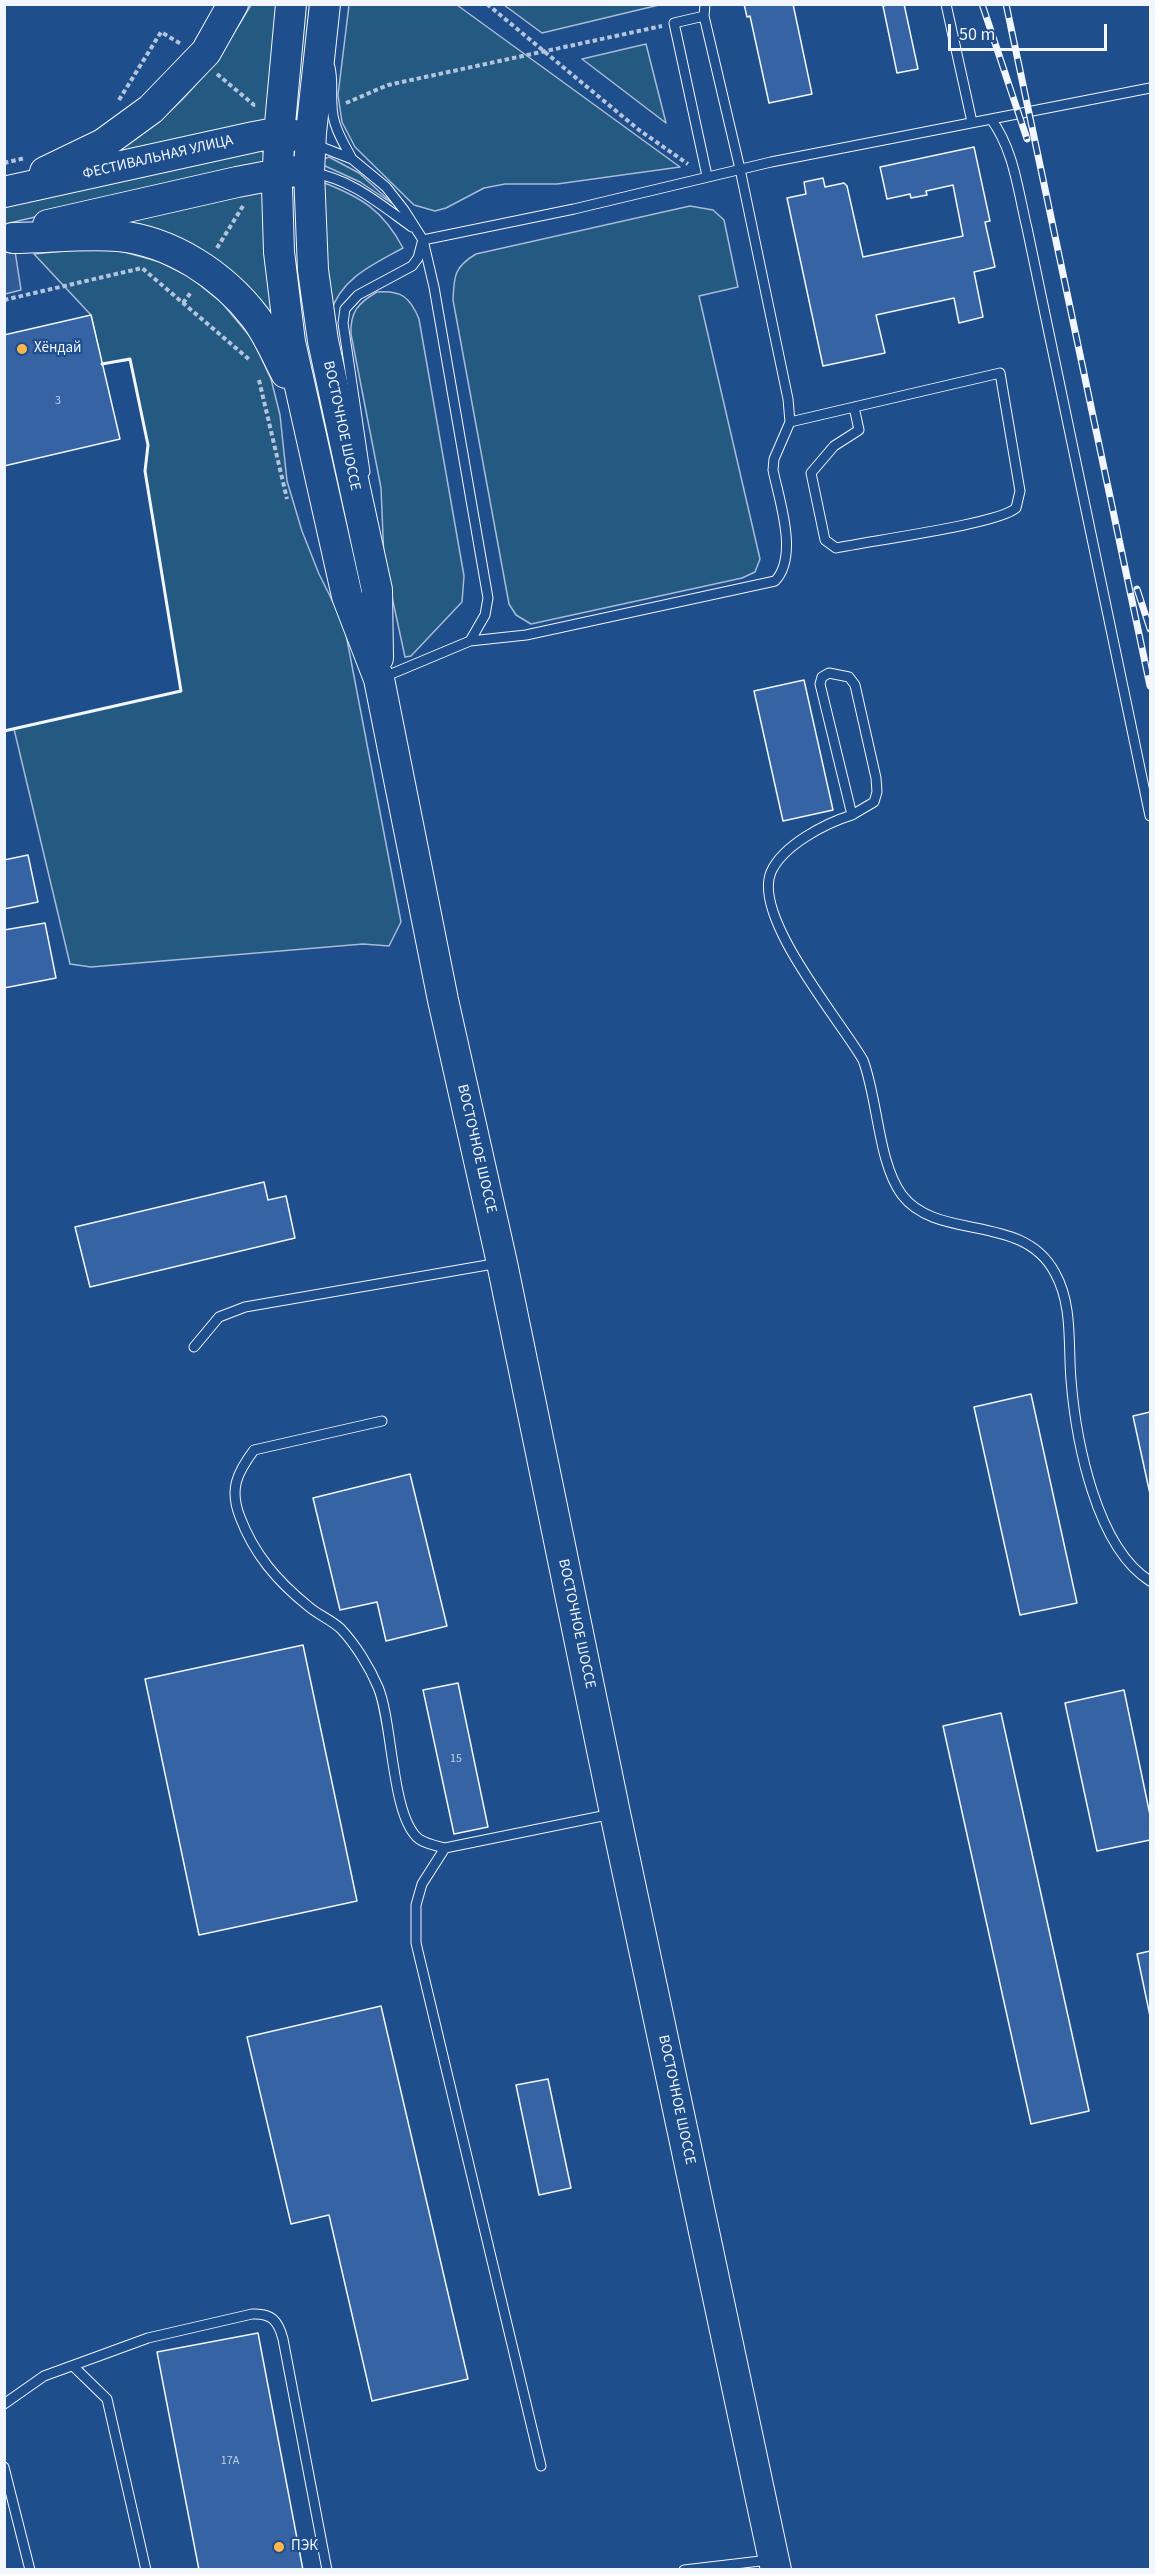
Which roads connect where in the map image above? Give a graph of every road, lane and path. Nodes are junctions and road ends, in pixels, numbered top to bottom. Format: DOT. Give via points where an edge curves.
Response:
graph roads {
  1 [pos="233,4"];
  2 [pos="291,4"];
  3 [pos="325,4"];
  4 [pos="487,4"];
  5 [pos="705,4"];
  6 [pos="946,4"];
  7 [pos="704,16"];
  8 [pos="674,23"];
  9 [pos="321,42"];
  10 [pos="545,53"];
  11 [pos="199,59"];
  12 [pos="1150,88"];
  13 [pos="116,104"];
  14 [pos="332,105"];
  15 [pos="281,118"];
  16 [pos="991,119"];
  17 [pos="972,122"];
  18 [pos="311,143"];
  19 [pos="26,158"];
  20 [pos="352,159"];
  21 [pos="4,163"];
  22 [pos="740,169"];
  23 [pos="309,172"];
  24 [pos="277,173"];
  25 [pos="706,176"];
  26 [pos="4,190"];
  27 [pos="413,227"];
  28 [pos="9,239"];
  29 [pos="423,240"];
  30 [pos="4,300"];
  31 [pos="256,366"];
  32 [pos="259,377"];
  33 [pos="854,407"];
  34 [pos="308,421"];
  35 [pos="790,422"];
  36 [pos="286,499"];
  37 [pos="369,554"];
  38 [pos="470,640"];
  39 [pos="379,679"];
  40 [pos="852,815"];
  41 [pos="1150,816"];
  42 [pos="502,1263"];
  43 [pos="194,1347"];
  44 [pos="382,1422"];
  45 [pos="1150,1581"];
  46 [pos="615,1813"];
  47 [pos="445,1848"];
  48 [pos="72,2366"];
  49 [pos="4,2404"];
  50 [pos="541,2466"];
  51 [pos="4,2467"];
  52 [pos="775,2565"];
  53 [pos="30,2570"];
  54 [pos="146,2570"];
  55 [pos="327,2570"];
  56 [pos="684,2570"];
  1 -- 11 [label="main road"];
  2 -- 15 [label="main road"];
  3 -- 9 [label="main road, ВОСТОЧНОЕ ШОССЕ"];
  4 -- 10 [label="path"];
  5 -- 7 [label="lane"];
  6 -- 17 [label="lane"];
  7 -- 8 [label="lane"];
  7 -- 22 [label="lane"];
  8 -- 10 [label="path"];
  8 -- 25 [label="lane"];
  9 -- 14 [label="lane" via="333,80"];
  9 -- 18 [label="main road, ВОСТОЧНОЕ ШОССЕ"];
  10 -- 14 [label="path" via="387,85 345,104"];
  10 -- 25 [label="path" via="639,130"];
  11 -- 13 [label="path" via="161,32"];
  11 -- 15 [label="path" via="254,105"];
  11 -- 26 [label="main road" via="152,109 128,128 103,144"];
  12 -- 16 [label="lane"];
  14 -- 20 [label="lane" via="340,137"];
  15 -- 18 [label="main road" via="297,136"];
  15 -- 24 [label="main road"];
  15 -- 26 [label="main road, ФЕСТИВАЛЬНАЯ УЛИЦА"];
  16 -- 17 [label="lane"];
  16 -- 41 [label="lane" via="1010,155 1027,228"];
  17 -- 22 [label="lane"];
  18 -- 20 [label="lane"];
  18 -- 23 [label="main road, ВОСТОЧНОЕ ШОССЕ"];
  19 -- 21 [label="path"];
  20 -- 27 [label="lane" via="386,187"];
  22 -- 25 [label="lane"];
  22 -- 35 [label="lane"];
  23 -- 24 [label="main road"];
  23 -- 27 [label="lane" via="338,179 357,189"];
  23 -- 37 [label="main road, ВОСТОЧНОЕ ШОССЕ" via="313,270 323,341"];
  24 -- 28 [label="main road" via="49,225"];
  24 -- 34 [label="main road" via="283,292"];
  25 -- 29 [label="lane" via="574,209"];
  27 -- 29 [label="lane"];
  28 -- 34 [label="main road" via="117,236 146,241 186,257 216,277 256,318"];
  29 -- 37 [label="lane" via="412,266 358,295 345,309 343,323 364,453"];
  29 -- 38 [label="lane" via="488,598 485,615"];
  30 -- 31 [label="path" via="142,268"];
  32 -- 36 [label="path"];
  33 -- 33 [label="lane" via="859,430 834,446 811,473 825,540 830,545 836,548 974,522 1005,515 1016,508 1020,491 1000,373"];
  33 -- 35 [label="lane"];
  34 -- 39 [label="main road, ВОСТОЧНОЕ ШОССЕ" via="347,596"];
  35 -- 38 [label="lane" via="774,459 787,539 787,559 783,573 775,581 526,635"];
  37 -- 39 [label="main road, ВОСТОЧНОЕ ШОССЕ" via="377,590"];
  38 -- 39 [label="lane"];
  39 -- 42 [label="main road, ВОСТОЧНОЕ ШОССЕ" via="443,1000"];
  40 -- 40 [label="lane" via="874,802 876,778 855,685 849,677 829,673 820,684"];
  40 -- 45 [label="lane" via="800,841 771,872 773,911 783,939 863,1060 891,1178 902,1194 914,1208 937,1218 1028,1243 1055,1272 1069,1332 1078,1430 1097,1505 1122,1556"];
  42 -- 43 [label="lane" via="245,1307 219,1317"];
  42 -- 46 [label="main road, ВОСТОЧНОЕ ШОССЕ"];
  44 -- 47 [label="lane" via="254,1450 234,1487 239,1515 269,1569 309,1607 341,1629 362,1657 381,1696 408,1825 419,1839"];
  46 -- 47 [label="lane"];
  46 -- 52 [label="main road, ВОСТОЧНОЕ ШОССЕ"];
  47 -- 50 [label="lane" via="422,1884 416,1905 416,1943"];
  48 -- 49 [label="lane" via="44,2376"];
  48 -- 54 [label="lane" via="107,2399"];
  48 -- 55 [label="lane" via="148,2338 252,2314 264,2313 274,2318 283,2339"];
  51 -- 53 [label="lane"];
  52 -- 56 [label="lane"];
}
